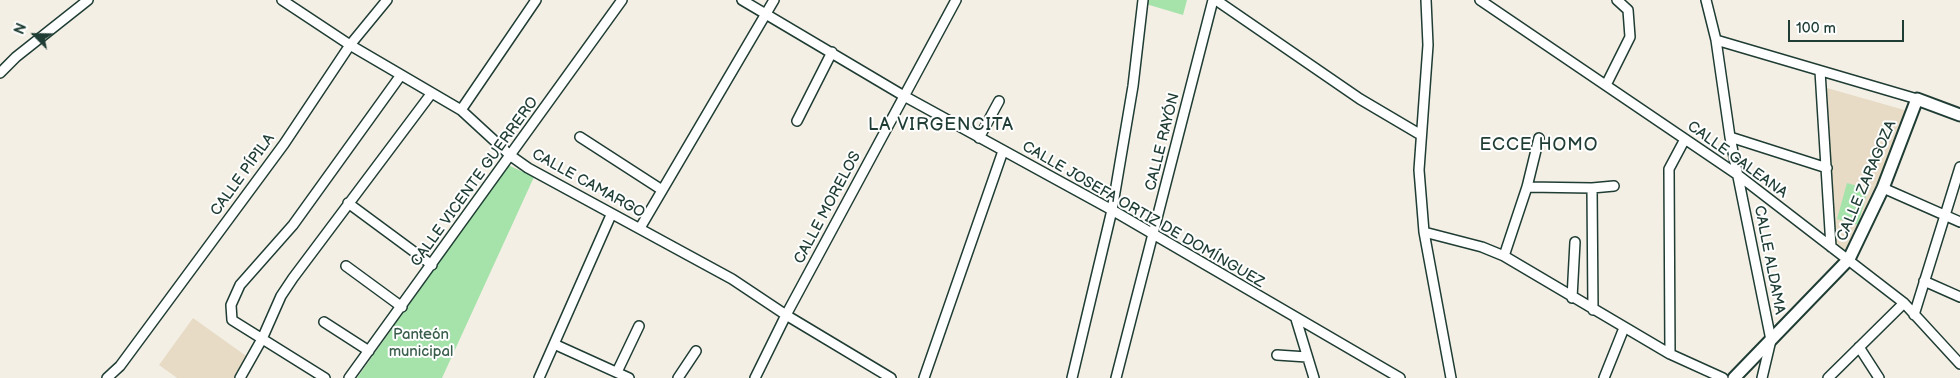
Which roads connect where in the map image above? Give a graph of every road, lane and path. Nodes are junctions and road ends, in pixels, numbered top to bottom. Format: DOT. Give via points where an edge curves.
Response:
graph roads {
  1 [pos="88,0"];
  2 [pos="282,0"];
  3 [pos="387,0"];
  4 [pos="536,0"];
  5 [pos="622,0"];
  6 [pos="742,0"];
  7 [pos="774,0"];
  8 [pos="956,0"];
  9 [pos="1143,0"];
  10 [pos="1214,0"];
  11 [pos="1426,0"];
  12 [pos="1480,0"];
  13 [pos="1616,0"];
  14 [pos="1706,0"];
  15 [pos="766,14"];
  16 [pos="1716,40"];
  17 [pos="350,45"];
  18 [pos="832,52"];
  19 [pos="1820,71"];
  20 [pos="0,74"];
  21 [pos="401,76"];
  22 [pos="1606,85"];
  23 [pos="431,94"];
  24 [pos="904,96"];
  25 [pos="1917,99"];
  26 [pos="999,101"];
  27 [pos="461,110"];
  28 [pos="1960,115"];
  29 [pos="797,121"];
  30 [pos="1421,135"];
  31 [pos="580,136"];
  32 [pos="1730,137"];
  33 [pos="979,138"];
  34 [pos="1539,138"];
  35 [pos="1685,139"];
  36 [pos="1004,151"];
  37 [pos="511,156"];
  38 [pos="1960,167"];
  39 [pos="1827,168"];
  40 [pos="1738,175"];
  41 [pos="1527,186"];
  42 [pos="1614,186"];
  43 [pos="1592,188"];
  44 [pos="1883,188"];
  45 [pos="662,190"];
  46 [pos="348,203"];
  47 [pos="1112,210"];
  48 [pos="1944,214"];
  49 [pos="611,215"];
  50 [pos="1960,222"];
  51 [pos="640,228"];
  52 [pos="1424,232"];
  53 [pos="1154,234"];
  54 [pos="1575,242"];
  55 [pos="1831,246"];
  56 [pos="1504,256"];
  57 [pos="1849,259"];
  58 [pos="432,265"];
  59 [pos="346,266"];
  60 [pos="1924,281"];
  61 [pos="1960,297"];
  62 [pos="1572,298"];
  63 [pos="1904,303"];
  64 [pos="402,307"];
  65 [pos="1593,310"];
  66 [pos="786,315"];
  67 [pos="1914,315"];
  68 [pos="1296,319"];
  69 [pos="324,322"];
  70 [pos="640,326"];
  71 [pos="1624,328"];
  72 [pos="262,339"];
  73 [pos="1771,340"];
  74 [pos="554,344"];
  75 [pos="1859,347"];
  76 [pos="369,351"];
  77 [pos="696,351"];
  78 [pos="1670,354"];
  79 [pos="1277,355"];
  80 [pos="1307,357"];
  81 [pos="1960,364"];
  82 [pos="617,372"];
  83 [pos="107,378"];
  84 [pos="240,378"];
  85 [pos="325,378"];
  86 [pos="349,378"];
  87 [pos="539,378"];
  88 [pos="629,378"];
  89 [pos="678,378"];
  90 [pos="755,378"];
  91 [pos="892,378"];
  92 [pos="924,378"];
  93 [pos="1072,378"];
  94 [pos="1116,378"];
  95 [pos="1314,378"];
  96 [pos="1400,378"];
  97 [pos="1450,378"];
  98 [pos="1604,378"];
  99 [pos="1723,378"];
  100 [pos="1734,378"];
  101 [pos="1762,378"];
  102 [pos="1828,378"];
  103 [pos="1879,378"];
  1 -- 20 [label="street" via="16,57"];
  2 -- 17 [label="street, CALLE CAMARGO"];
  3 -- 17 [label="street, CALLE PÍPILA"];
  4 -- 27 [label="street"];
  5 -- 37 [label="street, CALLE VICENTE GUERRERO"];
  6 -- 15 [label="street, CALLE JOSEFA ORTIZ DE DOMÍNGUEZ"];
  7 -- 15 [label="street"];
  8 -- 24 [label="street, CALLE MORELOS"];
  9 -- 47 [label="street" via="1134,86"];
  10 -- 30 [label="street" via="1360,99"];
  10 -- 53 [label="street, CALLE RAYÓN"];
  11 -- 30 [label="street" via="1428,46"];
  12 -- 22 [label="street, CALLE GALEANA"];
  13 -- 22 [label="street" via="1628,10 1630,37"];
  14 -- 16 [label="street, CALLE ALDAMA"];
  15 -- 18 [label="street, CALLE JOSEFA ORTIZ DE DOMÍNGUEZ"];
  15 -- 45 [label="street"];
  16 -- 19 [label="street"];
  16 -- 32 [label="street, CALLE ALDAMA"];
  17 -- 21 [label="street, CALLE CAMARGO"];
  17 -- 83 [label="street, CALLE PÍPILA" via="278,152 120,366"];
  18 -- 24 [label="street, CALLE JOSEFA ORTIZ DE DOMÍNGUEZ"];
  18 -- 29 [label="street"];
  19 -- 25 [label="street"];
  19 -- 39 [label="street"];
  21 -- 23 [label="street, CALLE CAMARGO"];
  21 -- 72 [label="street" via="293,225 240,285 231,305 232,320"];
  22 -- 35 [label="street, CALLE GALEANA"];
  23 -- 27 [label="street, CALLE CAMARGO"];
  23 -- 46 [label="street"];
  24 -- 33 [label="street, CALLE JOSEFA ORTIZ DE DOMÍNGUEZ"];
  24 -- 66 [label="street, CALLE MORELOS"];
  25 -- 28 [label="street"];
  25 -- 44 [label="street, CALLE ZARAGOZA"];
  26 -- 33 [label="street"];
  27 -- 37 [label="street, CALLE CAMARGO"];
  30 -- 52 [label="street" via="1419,170"];
  31 -- 45 [label="street"];
  32 -- 39 [label="street"];
  32 -- 40 [label="street, CALLE ALDAMA"];
  33 -- 36 [label="street, CALLE JOSEFA ORTIZ DE DOMÍNGUEZ"];
  34 -- 41 [label="street"];
  35 -- 40 [label="street, CALLE GALEANA"];
  35 -- 78 [label="street" via="1669,170"];
  36 -- 47 [label="street, CALLE JOSEFA ORTIZ DE DOMÍNGUEZ"];
  36 -- 92 [label="street"];
  37 -- 49 [label="street, CALLE CAMARGO"];
  37 -- 58 [label="street, CALLE VICENTE GUERRERO"];
  38 -- 48 [label="street"];
  39 -- 55 [label="street"];
  40 -- 55 [label="street, CALLE GALEANA"];
  40 -- 73 [label="street, CALLE ALDAMA"];
  41 -- 43 [label="street"];
  41 -- 56 [label="street"];
  42 -- 43 [label="street"];
  43 -- 65 [label="street"];
  44 -- 48 [label="street"];
  44 -- 57 [label="street, CALLE ZARAGOZA"];
  45 -- 51 [label="street"];
  46 -- 58 [label="street"];
  46 -- 72 [label="street" via="280,296"];
  47 -- 53 [label="street, CALLE JOSEFA ORTIZ DE DOMÍNGUEZ"];
  47 -- 93 [label="street"];
  48 -- 50 [label="street"];
  48 -- 60 [label="street"];
  49 -- 51 [label="street, CALLE CAMARGO"];
  49 -- 74 [label="street"];
  51 -- 66 [label="street, CALLE CAMARGO" via="732,279"];
  52 -- 56 [label="street"];
  52 -- 97 [label="street"];
  53 -- 68 [label="street, CALLE JOSEFA ORTIZ DE DOMÍNGUEZ"];
  53 -- 94 [label="street, CALLE RAYÓN"];
  54 -- 62 [label="street"];
  55 -- 57 [label="street, CALLE GALEANA"];
  56 -- 62 [label="street"];
  57 -- 63 [label="street, CALLE GALEANA"];
  57 -- 73 [label="street, CALLE ZARAGOZA"];
  58 -- 64 [label="street, CALLE VICENTE GUERRERO"];
  59 -- 64 [label="street"];
  60 -- 61 [label="street"];
  60 -- 67 [label="street"];
  62 -- 65 [label="street"];
  63 -- 67 [label="street, CALLE GALEANA"];
  63 -- 75 [label="street"];
  64 -- 76 [label="street, CALLE VICENTE GUERRERO"];
  65 -- 71 [label="street"];
  66 -- 90 [label="street, CALLE MORELOS"];
  66 -- 91 [label="street, CALLE CAMARGO"];
  67 -- 81 [label="street, CALLE GALEANA"];
  68 -- 80 [label="street"];
  68 -- 96 [label="street, CALLE JOSEFA ORTIZ DE DOMÍNGUEZ"];
  69 -- 76 [label="street"];
  70 -- 82 [label="street"];
  71 -- 78 [label="street"];
  71 -- 98 [label="street"];
  72 -- 84 [label="street"];
  72 -- 85 [label="street"];
  73 -- 100 [label="street, CALLE ZARAGOZA"];
  73 -- 101 [label="street, CALLE ALDAMA"];
  74 -- 82 [label="street"];
  74 -- 87 [label="street"];
  75 -- 102 [label="street"];
  75 -- 103 [label="street"];
  76 -- 86 [label="street, CALLE VICENTE GUERRERO"];
  77 -- 89 [label="street"];
  78 -- 99 [label="street"];
  79 -- 80 [label="street"];
  80 -- 95 [label="street"];
  82 -- 88 [label="street"];
}
